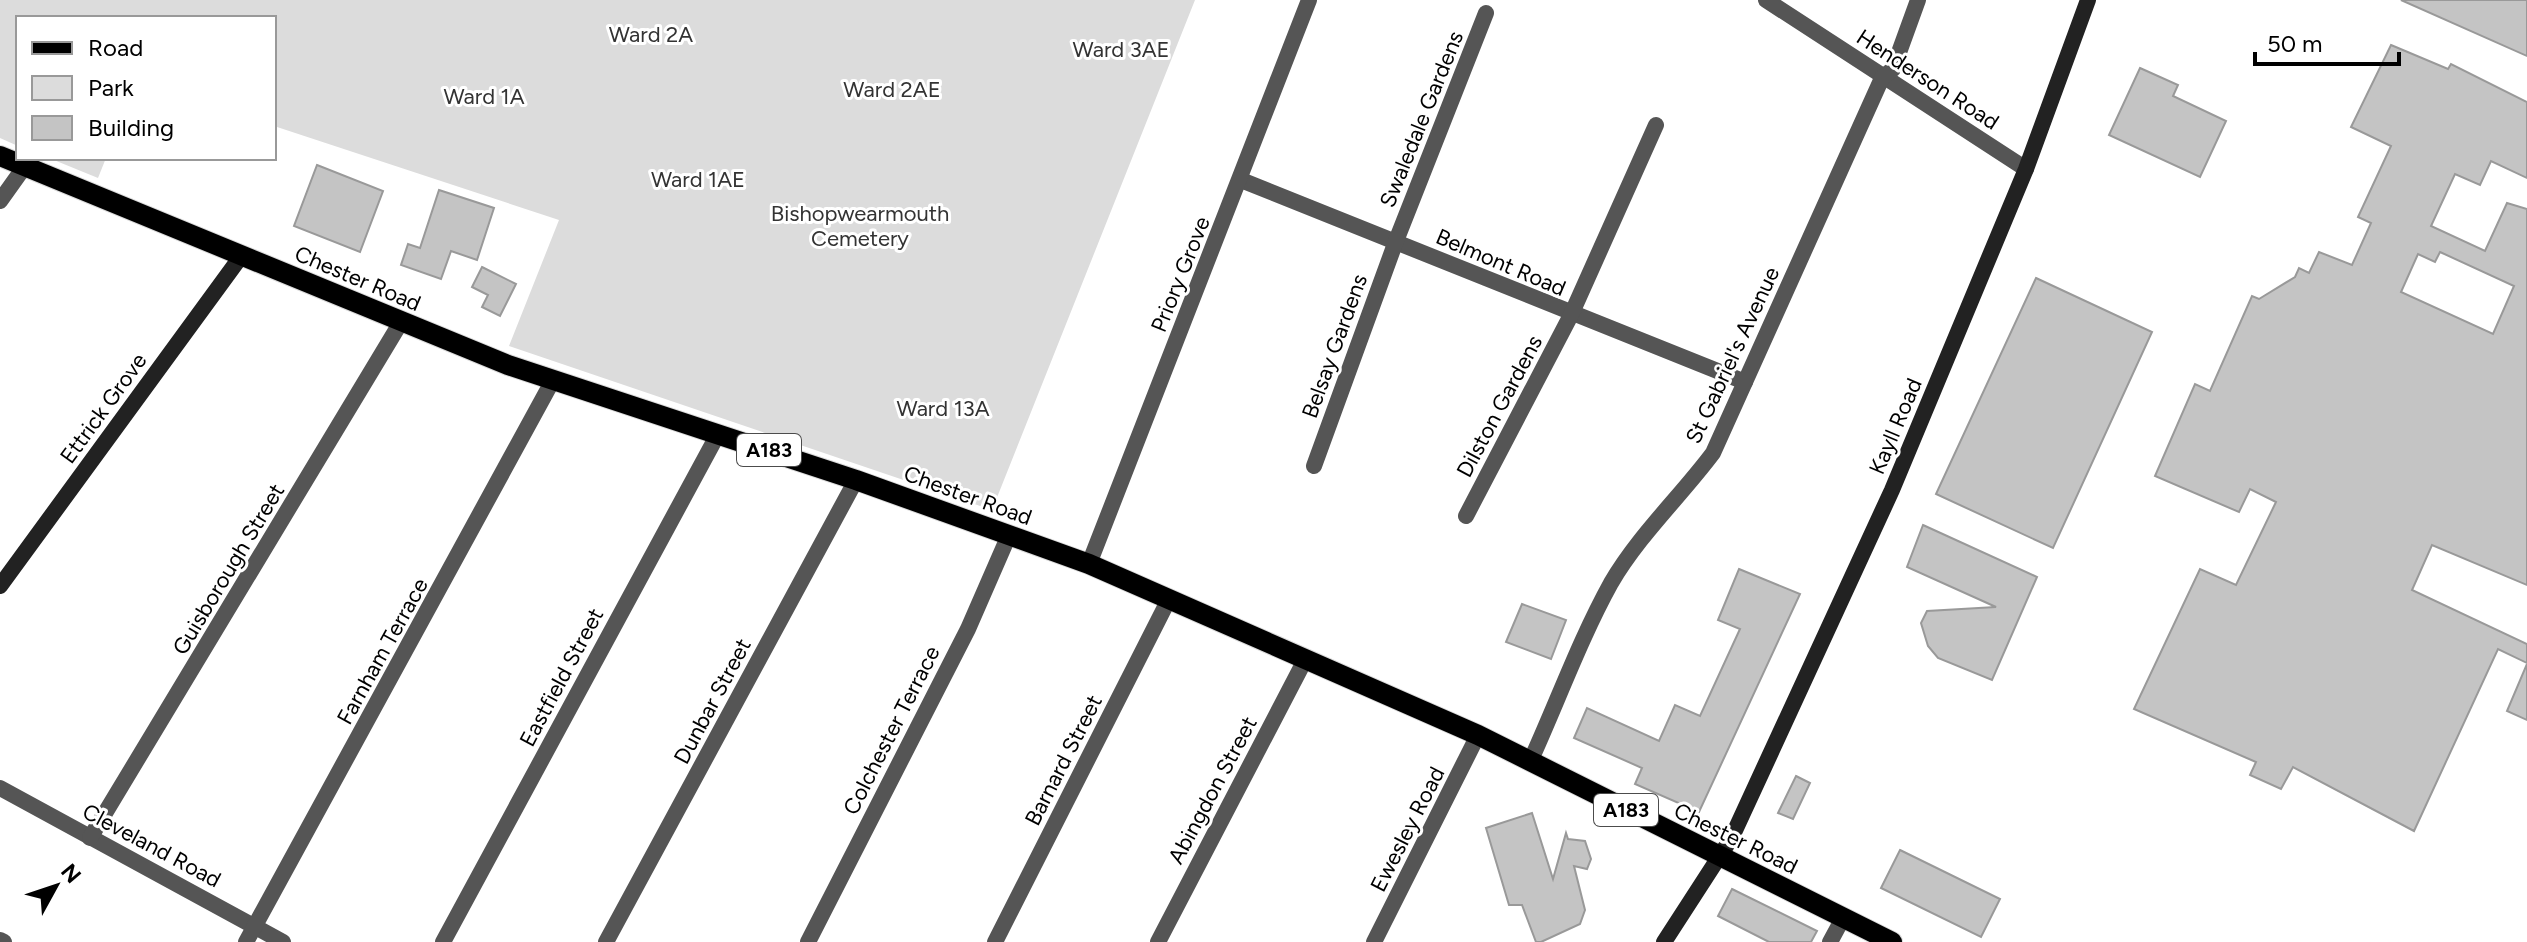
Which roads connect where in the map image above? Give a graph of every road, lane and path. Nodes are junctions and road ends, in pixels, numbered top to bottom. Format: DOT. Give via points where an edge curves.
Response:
graph roads {
  1 [pos="1309,0"];
  2 [pos="1918,0"];
  3 [pos="2088,0"];
  4 [pos="1771,1"];
  5 [pos="1486,13"];
  6 [pos="1882,78"];
  7 [pos="1656,125"];
  8 [pos="0,156"];
  9 [pos="25,166"];
  10 [pos="2026,169"];
  11 [pos="1241,180"];
  12 [pos="0,201"];
  13 [pos="1396,241"];
  14 [pos="242,255"];
  15 [pos="1571,315"];
  16 [pos="401,322"];
  17 [pos="553,380"];
  18 [pos="1745,382"];
  19 [pos="718,434"];
  20 [pos="1314,466"];
  21 [pos="856,480"];
  22 [pos="1466,516"];
  23 [pos="1009,535"];
  24 [pos="1089,564"];
  25 [pos="0,586"];
  26 [pos="1169,599"];
  27 [pos="1306,658"];
  28 [pos="1478,735"];
  29 [pos="1530,762"];
  30 [pos="0,788"];
  31 [pos="90,838"];
  32 [pos="1721,858"];
  33 [pos="1843,918"];
  34 [pos="254,925"];
  35 [pos="246,942"];
  36 [pos="283,942"];
  37 [pos="443,942"];
  38 [pos="606,942"];
  39 [pos="808,942"];
  40 [pos="995,942"];
  41 [pos="1158,942"];
  42 [pos="1374,942"];
  43 [pos="1664,942"];
  44 [pos="1830,942"];
  45 [pos="1892,942"];
  1 -- 11 [label="street, Priory Grove"];
  2 -- 6 [label="street, St Gabriel's Avenue" via="1893,69"];
  3 -- 10 [label="street, Kayll Road"];
  4 -- 6 [label="street, Henderson Road"];
  5 -- 13 [label="street, Swaledale Gardens"];
  6 -- 10 [label="street, Henderson Road"];
  6 -- 18 [label="street, St Gabriel's Avenue"];
  7 -- 15 [label="street, Dilston Gardens"];
  8 -- 9 [label="main road, Chester Road / A183"];
  9 -- 12 [label="street"];
  9 -- 14 [label="main road, Chester Road / A183"];
  10 -- 32 [label="street, Kayll Road" via="1892,490"];
  11 -- 13 [label="street, Belmont Road"];
  11 -- 24 [label="street, Priory Grove"];
  13 -- 15 [label="street, Belmont Road"];
  13 -- 20 [label="street, Belsay Gardens"];
  14 -- 16 [label="main road, Chester Road / A183"];
  14 -- 25 [label="street, Ettrick Grove"];
  15 -- 18 [label="street, Belmont Road"];
  15 -- 22 [label="street, Dilston Gardens"];
  16 -- 17 [label="main road, Chester Road / A183"];
  16 -- 31 [label="street, Guisborough Street"];
  17 -- 19 [label="main road, Chester Road / A183"];
  17 -- 34 [label="street, Farnham Terrace"];
  18 -- 29 [label="street, St Gabriel's Avenue" via="1713,453 1649,527 1611,584"];
  19 -- 21 [label="main road, Chester Road / A183"];
  19 -- 37 [label="street, Eastfield Street"];
  21 -- 23 [label="main road, Chester Road / A183"];
  21 -- 38 [label="street, Dunbar Street"];
  23 -- 24 [label="main road, Chester Road / A183"];
  23 -- 39 [label="street, Colchester Terrace" via="968,629"];
  24 -- 26 [label="main road, Chester Road / A183"];
  26 -- 27 [label="main road, Chester Road / A183"];
  26 -- 40 [label="street, Barnard Street"];
  27 -- 28 [label="main road, Chester Road / A183"];
  27 -- 41 [label="street, Abingdon Street"];
  28 -- 29 [label="main road, Chester Road / A183"];
  28 -- 42 [label="street, Ewesley Road"];
  29 -- 32 [label="main road, Chester Road / A183"];
  30 -- 31 [label="street, Cleveland Road"];
  31 -- 34 [label="street, Cleveland Road"];
  32 -- 33 [label="main road, Chester Road / A183"];
  32 -- 43 [label="street, Kayll Road"];
  33 -- 44 [label="street"];
  33 -- 45 [label="main road, Chester Road / A183"];
  34 -- 35 [label="street, Farnham Terrace"];
  34 -- 36 [label="street, Cleveland Road"];
}
